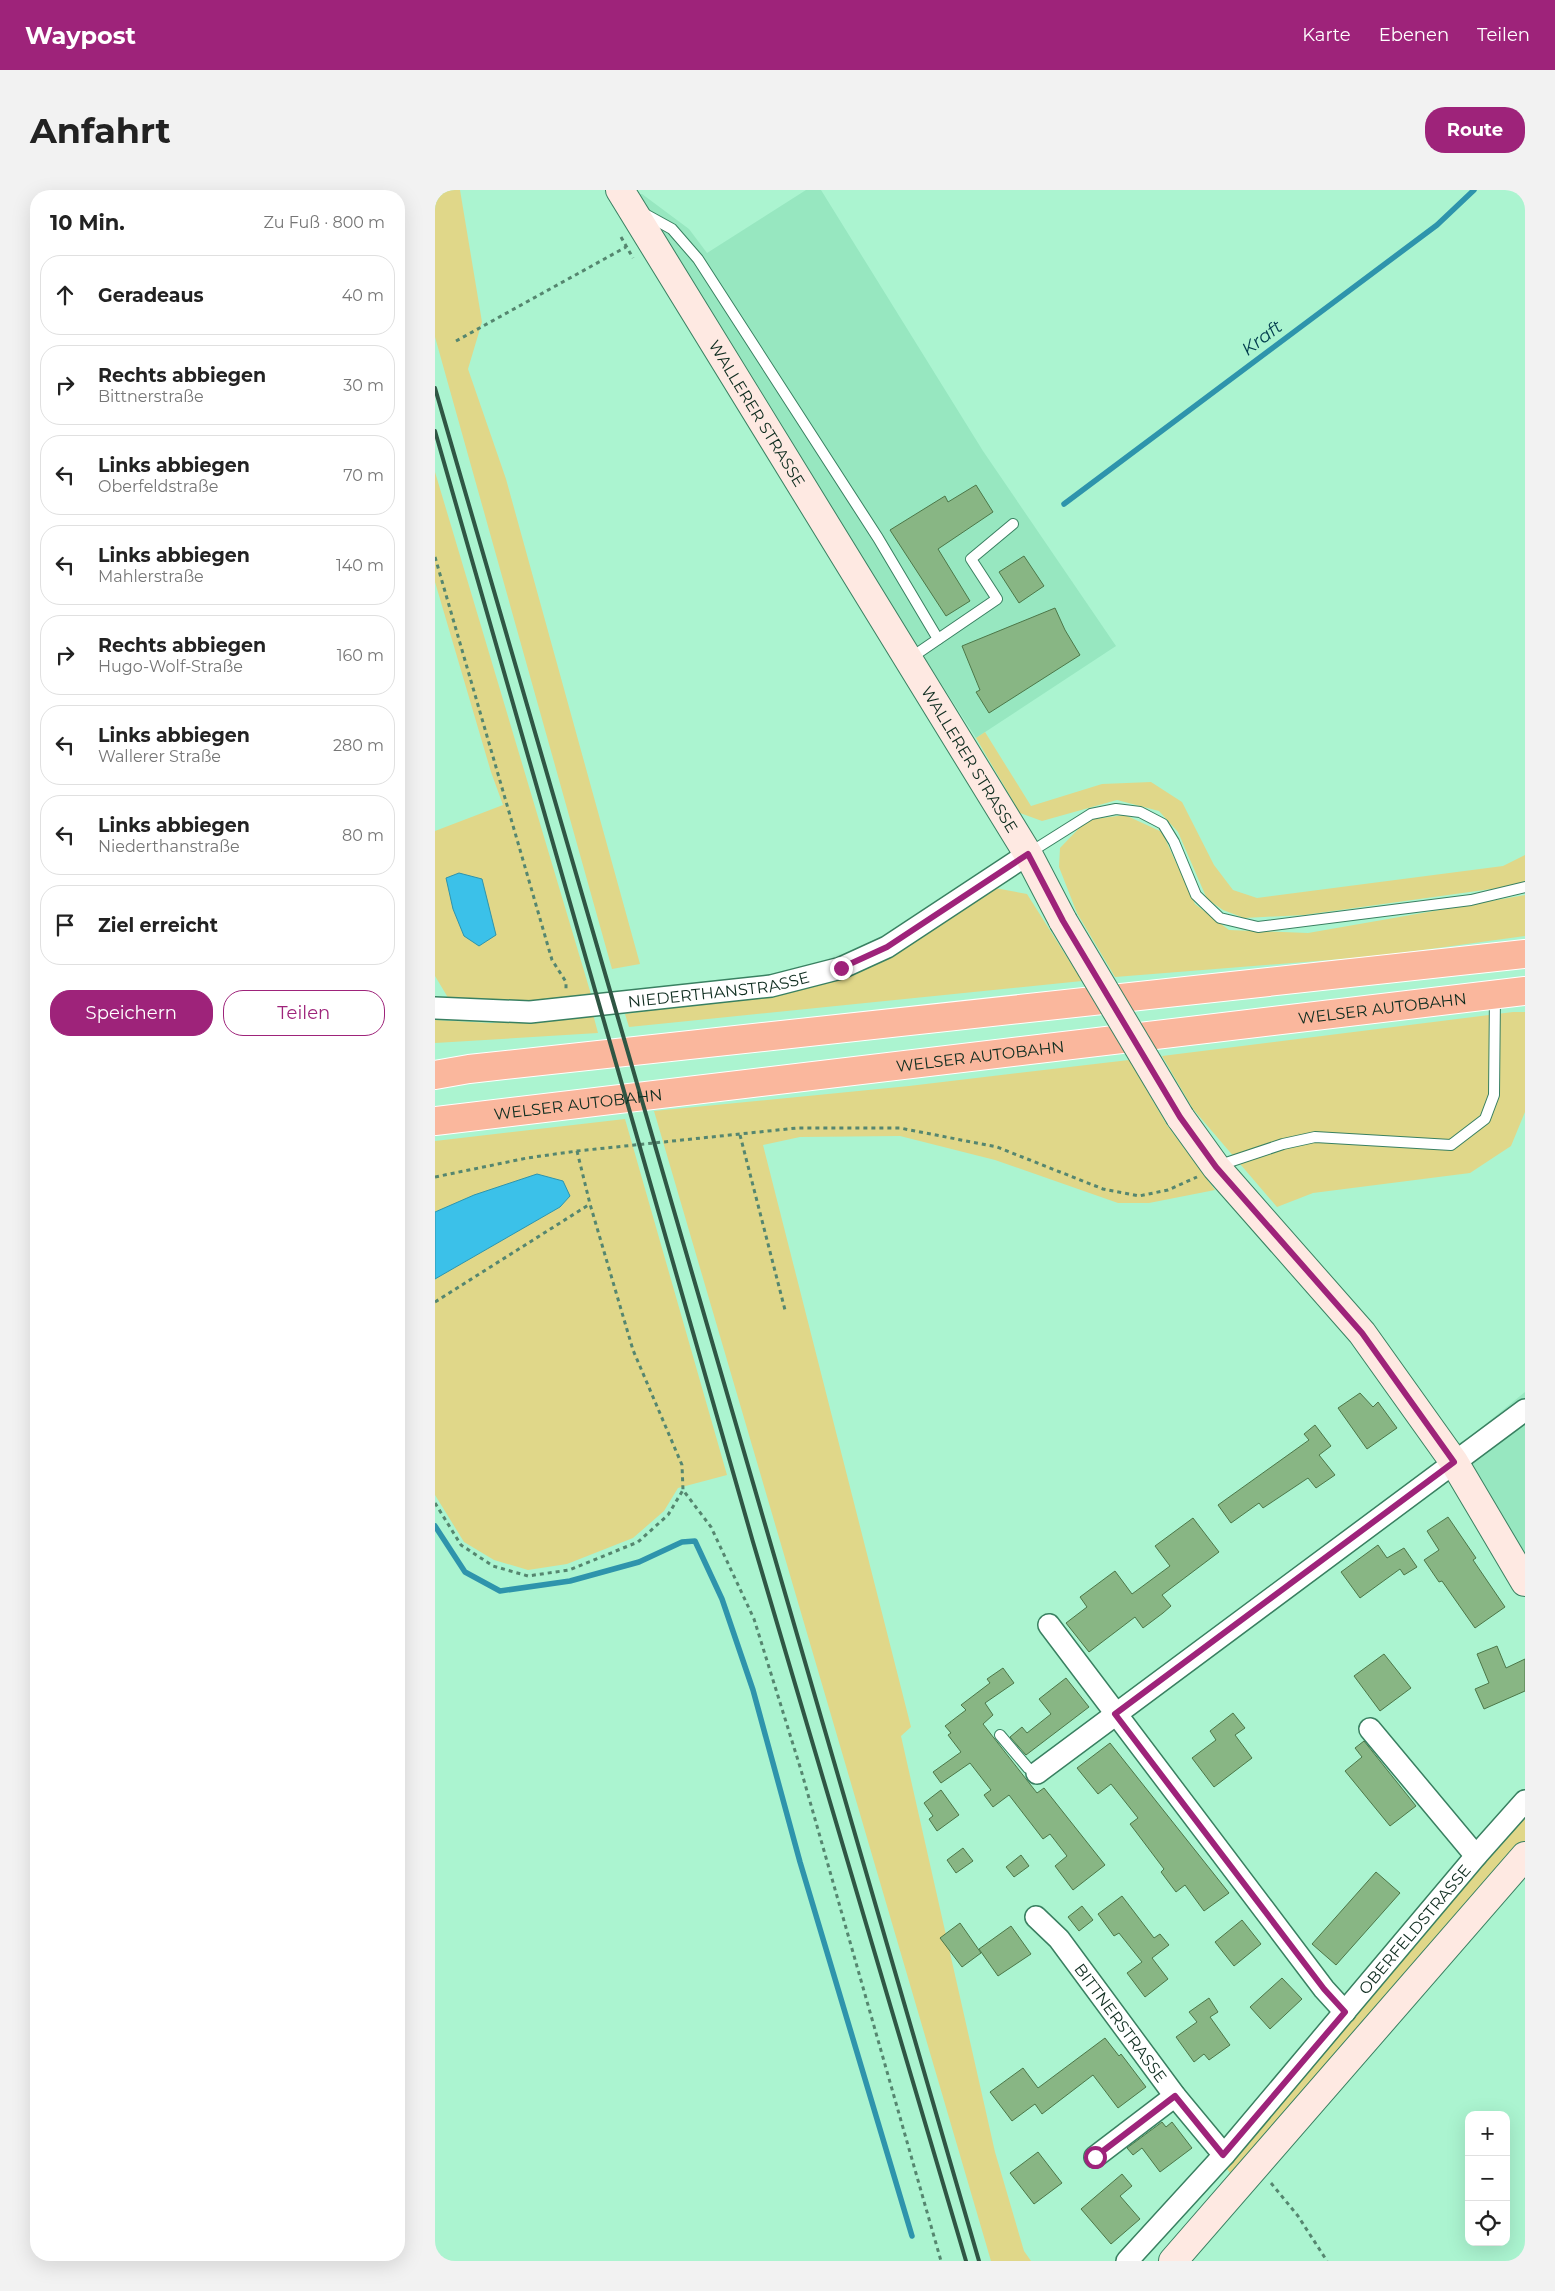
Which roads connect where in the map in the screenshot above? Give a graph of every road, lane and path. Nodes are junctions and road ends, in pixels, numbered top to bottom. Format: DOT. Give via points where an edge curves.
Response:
graph roads {
  1 [pos="623,197"];
  2 [pos="647,236"];
  3 [pos="456,340"];
  4 [pos="1013,524"];
  5 [pos="435,557"];
  6 [pos="939,640"];
  7 [pos="908,660"];
  8 [pos="1028,854"];
  9 [pos="1525,887"];
  10 [pos="1525,954"];
  11 [pos="566,982"];
  12 [pos="1525,991"];
  13 [pos="1495,996"];
  14 [pos="435,1008"];
  15 [pos="435,1068"];
  16 [pos="469,1069"];
  17 [pos="435,1075"];
  18 [pos="435,1121"];
  19 [pos="740,1135"];
  20 [pos="577,1151"];
  21 [pos="1216,1167"];
  22 [pos="435,1176"];
  23 [pos="590,1204"];
  24 [pos="435,1302"];
  25 [pos="785,1310"];
  26 [pos="1523,1417"];
  27 [pos="1454,1462"];
  28 [pos="683,1490"];
  29 [pos="435,1503"];
  30 [pos="1525,1582"];
  31 [pos="1049,1625"];
  32 [pos="1115,1714"];
  33 [pos="1370,1729"];
  34 [pos="1000,1735"];
  35 [pos="1037,1773"];
  36 [pos="1525,1801"];
  37 [pos="1476,1856"];
  38 [pos="1525,1856"];
  39 [pos="1036,1916"];
  40 [pos="1345,2012"];
  41 [pos="1175,2096"];
  42 [pos="1223,2155"];
  43 [pos="1095,2157"];
  44 [pos="1267,2178"];
  45 [pos="941,2261"];
  46 [pos="1127,2261"];
  47 [pos="1173,2261"];
  48 [pos="1327,2261"];
  1 -- 2 [label="street, WALLERER STRASSE"];
  1 -- 6 [label="lane" via="672,229 698,259 878,538"];
  2 -- 3 [label="path"];
  2 -- 7 [label="street, WALLERER STRASSE"];
  4 -- 6 [label="lane" via="971,560 997,599"];
  5 -- 11 [label="path" via="552,960"];
  6 -- 7 [label="lane"];
  7 -- 8 [label="street, WALLERER STRASSE"];
  8 -- 9 [label="lane" via="1091,814 1116,809 1140,812 1163,824 1196,895 1220,918 1258,928 1471,900"];
  8 -- 14 [label="street, NIEDERTHANSTRASSE" via="887,947 841,968 771,986 529,1012"];
  8 -- 21 [label="street, WALLERER STRASSE, bridge" via="1063,921 1180,1117"];
  10 -- 16 [label="highway"];
  12 -- 13 [label="highway, WELSER AUTOBAHN"];
  13 -- 18 [label="highway, WELSER AUTOBAHN"];
  13 -- 21 [label="lane" via="1494,1094 1485,1119 1451,1145 1315,1138 1283,1144"];
  15 -- 16 [label="highway"];
  16 -- 17 [label="highway"];
  19 -- 20 [label="path"];
  19 -- 21 [label="path" via="797,1128 900,1128 997,1147 1103,1189 1139,1196 1168,1190"];
  19 -- 25 [label="path"];
  20 -- 22 [label="path"];
  20 -- 23 [label="path"];
  21 -- 27 [label="street, WALLERER STRASSE" via="1362,1333"];
  23 -- 24 [label="path"];
  23 -- 28 [label="path" via="633,1350 682,1465"];
  26 -- 27 [label="street"];
  27 -- 30 [label="street, WALLERER STRASSE"];
  27 -- 32 [label="street"];
  28 -- 29 [label="path" via="668,1515 638,1542 569,1570 528,1576 493,1566 461,1545"];
  28 -- 45 [label="path" via="711,1527 754,1619"];
  31 -- 32 [label="street"];
  32 -- 35 [label="street"];
  32 -- 40 [label="street" via="1324,1989"];
  33 -- 37 [label="street"];
  34 -- 35 [label="lane" via="1028,1768"];
  36 -- 37 [label="street, OBERFELDSTRASSE"];
  37 -- 40 [label="street, OBERFELDSTRASSE"];
  38 -- 47 [label="street"];
  39 -- 41 [label="street, BITTNERSTRASSE" via="1059,1939"];
  40 -- 42 [label="street, OBERFELDSTRASSE"];
  41 -- 42 [label="street, BITTNERSTRASSE"];
  41 -- 43 [label="street"];
  42 -- 46 [label="street, OBERFELDSTRASSE"];
  44 -- 48 [label="path" via="1298,2216"];
}
